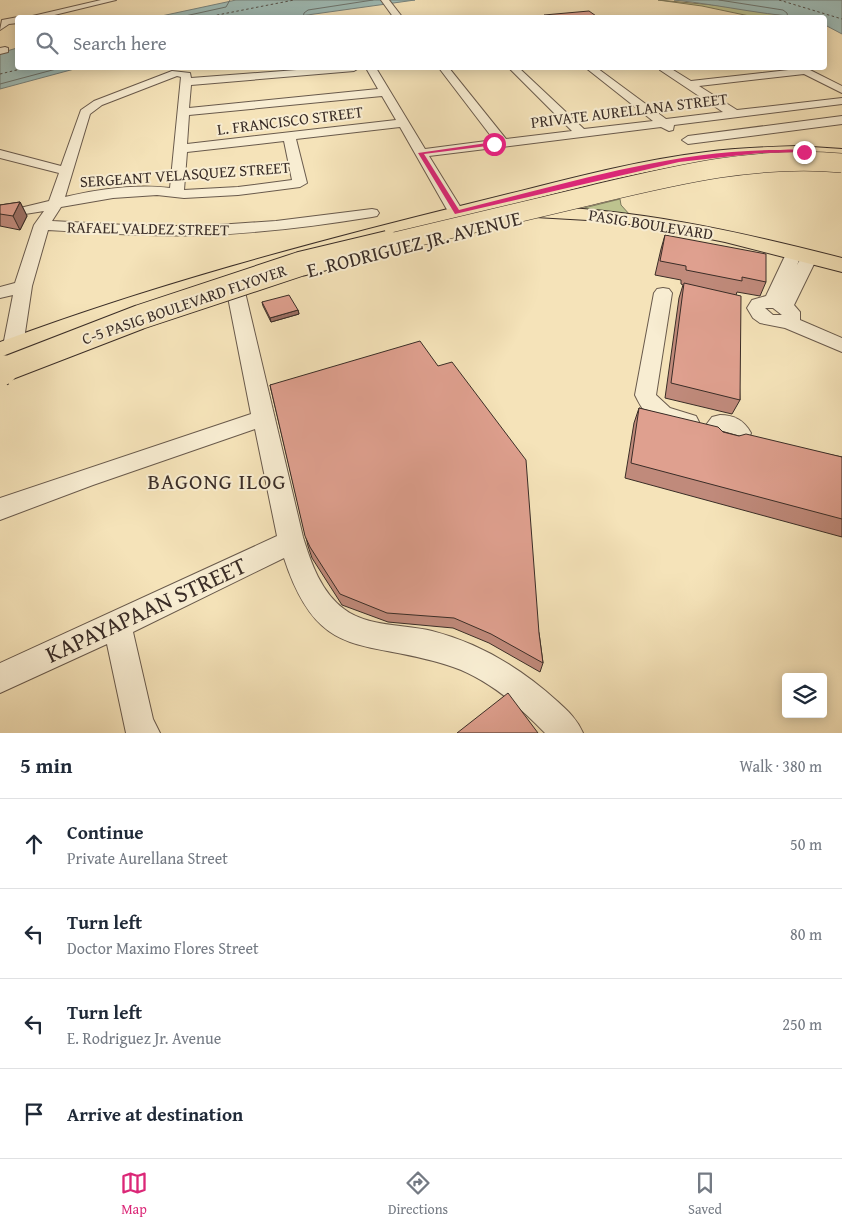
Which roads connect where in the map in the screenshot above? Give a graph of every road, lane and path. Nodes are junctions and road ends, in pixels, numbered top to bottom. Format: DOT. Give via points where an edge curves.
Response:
graph roads {
  1 [pos="112,0"];
  2 [pos="385,0"];
  3 [pos="42,15"];
  4 [pos="398,15"];
  5 [pos="15,21"];
  6 [pos="2,23"];
  7 [pos="320,70"];
  8 [pos="372,70"];
  9 [pos="446,70"];
  10 [pos="516,70"];
  11 [pos="594,70"];
  12 [pos="667,70"];
  13 [pos="795,70"];
  14 [pos="804,70"];
  15 [pos="184,78"];
  16 [pos="690,84"];
  17 [pos="842,90"];
  18 [pos="384,92"];
  19 [pos="842,101"];
  20 [pos="183,112"];
  21 [pos="734,114"];
  22 [pos="842,120"];
  23 [pos="403,123"];
  24 [pos="662,123"];
  25 [pos="581,133"];
  26 [pos="289,137"];
  27 [pos="688,140"];
  28 [pos="503,143"];
  29 [pos="180,149"];
  30 [pos="420,153"];
  31 [pos="0,154"];
  32 [pos="707,154"];
  33 [pos="842,154"];
  34 [pos="842,163"];
  35 [pos="842,168"];
  36 [pos="65,171"];
  37 [pos="602,177"];
  38 [pos="644,190"];
  39 [pos="177,192"];
  40 [pos="56,203"];
  41 [pos="547,212"];
  42 [pos="372,213"];
  43 [pos="0,214"];
  44 [pos="462,221"];
  45 [pos="657,223"];
  46 [pos="42,225"];
  47 [pos="800,260"];
  48 [pos="842,265"];
  49 [pos="842,271"];
  50 [pos="22,286"];
  51 [pos="672,291"];
  52 [pos="236,292"];
  53 [pos="0,293"];
  54 [pos="737,304"];
  55 [pos="778,311"];
  56 [pos="97,328"];
  57 [pos="842,336"];
  58 [pos="842,346"];
  59 [pos="4,352"];
  60 [pos="0,371"];
  61 [pos="0,381"];
  62 [pos="263,418"];
  63 [pos="714,429"];
  64 [pos="0,509"];
  65 [pos="291,542"];
  66 [pos="117,625"];
  67 [pos="0,678"];
  68 [pos="144,733"];
  69 [pos="567,733"];
  1 -- 3 [label="street"];
  2 -- 4 [label="street"];
  5 -- 6 [label="street"];
  7 -- 15 [label="street"];
  8 -- 18 [label="street"];
  9 -- 28 [label="street"];
  10 -- 25 [label="street"];
  11 -- 24 [label="street"];
  12 -- 16 [label="street"];
  13 -- 16 [label="street"];
  14 -- 17 [label="street"];
  15 -- 20 [label="street"];
  15 -- 36 [label="street" via="176,73 90,108"];
  16 -- 21 [label="street"];
  18 -- 20 [label="street"];
  18 -- 23 [label="street"];
  19 -- 21 [label="street, PRIVATE AURELLANA STREET"];
  20 -- 29 [label="street"];
  21 -- 24 [label="street, PRIVATE AURELLANA STREET"];
  22 -- 27 [label="street"];
  23 -- 26 [label="street, L. FRANCISCO STREET"];
  23 -- 30 [label="street"];
  24 -- 25 [label="street, PRIVATE AURELLANA STREET"];
  24 -- 27 [label="street"];
  25 -- 28 [label="street, PRIVATE AURELLANA STREET"];
  26 -- 29 [label="street, L. FRANCISCO STREET"];
  26 -- 39 [label="street, SERGEANT VELASQUEZ STREET" via="300,183 238,191"];
  27 -- 32 [label="street"];
  28 -- 30 [label="street, PRIVATE AURELLANA STREET"];
  29 -- 39 [label="street"];
  30 -- 44 [label="street"];
  31 -- 36 [label="street"];
  32 -- 33 [label="street" via="757,149"];
  32 -- 37 [label="street" via="610,172"];
  33 -- 37 [label="main road, E. RODRIGUEZ JR. AVENUE" via="760,152 679,161"];
  33 -- 59 [label="main road, C-5 PASIG BOULEVARD FLYOVER" via="762,155 674,167 295,258"];
  34 -- 60 [label="main road, C-5 PASIG BOULEVARD FLYOVER, bridge" via="767,161 693,170 300,264 140,317"];
  35 -- 38 [label="main road, E. RODRIGUEZ JR. AVENUE" via="773,167 736,171"];
  36 -- 40 [label="street"];
  37 -- 44 [label="main road, E. RODRIGUEZ JR. AVENUE"];
  38 -- 41 [label="main road, E. RODRIGUEZ JR. AVENUE"];
  38 -- 45 [label="main road" via="630,199 631,208"];
  39 -- 40 [label="street, SERGEANT VELASQUEZ STREET" via="113,194"];
  40 -- 43 [label="street, SERGEANT VELASQUEZ STREET"];
  40 -- 46 [label="street"];
  41 -- 44 [label="main road, E. RODRIGUEZ JR. AVENUE"];
  41 -- 45 [label="main road, PASIG BOULEVARD" via="616,216"];
  42 -- 46 [label="street, RAFAEL VALDEZ STREET" via="230,230 133,231"];
  44 -- 47 [label="main road, PASIG BOULEVARD" via="592,222 677,233"];
  44 -- 52 [label="main road, E. RODRIGUEZ JR. AVENUE"];
  44 -- 56 [label="main road, E. RODRIGUEZ JR. AVENUE" via="340,241 246,268"];
  45 -- 48 [label="main road, PASIG BOULEVARD" via="752,242"];
  46 -- 50 [label="street"];
  47 -- 49 [label="main road, PASIG BOULEVARD"];
  47 -- 55 [label="street"];
  50 -- 53 [label="street"];
  50 -- 59 [label="street"];
  51 -- 63 [label="street" via="644,395 662,414"];
  52 -- 56 [label="main road, E. RODRIGUEZ JR. AVENUE"];
  52 -- 62 [label="street"];
  54 -- 55 [label="street"];
  55 -- 57 [label="street"];
  55 -- 58 [label="street"];
  56 -- 59 [label="main road, E. RODRIGUEZ JR. AVENUE"];
  56 -- 61 [label="main road, E. RODRIGUEZ JR. AVENUE"];
  62 -- 64 [label="street"];
  62 -- 65 [label="street"];
  65 -- 66 [label="street, KAPAYAPAAN STREET"];
  65 -- 69 [label="street" via="312,592 331,617 356,630 455,652 477,662 522,689"];
  66 -- 67 [label="street, KAPAYAPAAN STREET"];
  66 -- 68 [label="street" via="139,725"];
}
